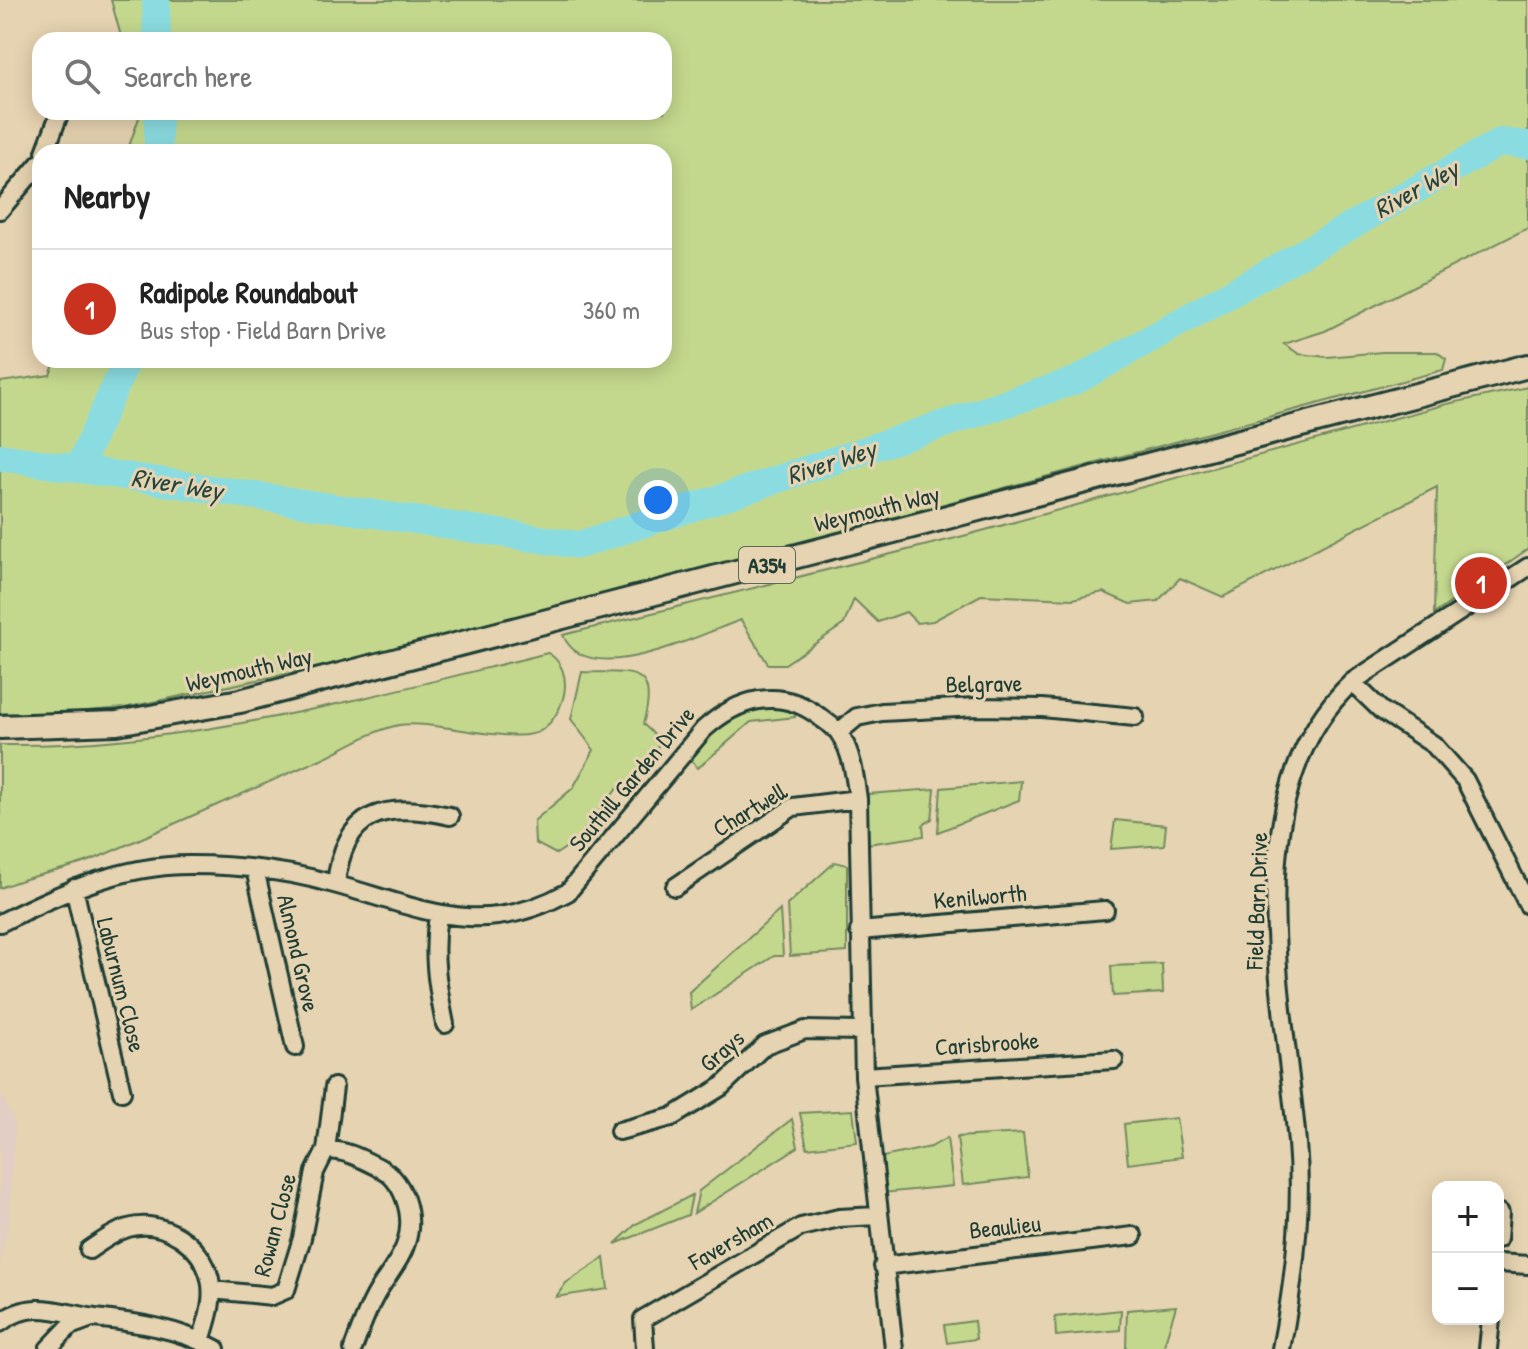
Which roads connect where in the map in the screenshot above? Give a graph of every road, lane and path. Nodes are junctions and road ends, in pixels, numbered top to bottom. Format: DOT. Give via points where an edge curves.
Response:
graph roads {
  1 [pos="57,120"];
  2 [pos="48,144"];
  3 [pos="32,172"];
  4 [pos="0,210"];
  5 [pos="1528,366"];
  6 [pos="1528,567"];
  7 [pos="1352,682"];
  8 [pos="1135,717"];
  9 [pos="0,727"];
  10 [pos="839,732"];
  11 [pos="858,799"];
  12 [pos="450,816"];
  13 [pos="255,869"];
  14 [pos="336,884"];
  15 [pos="675,887"];
  16 [pos="74,888"];
  17 [pos="1528,905"];
  18 [pos="1105,910"];
  19 [pos="438,915"];
  20 [pos="0,923"];
  21 [pos="859,931"];
  22 [pos="445,1024"];
  23 [pos="861,1031"];
  24 [pos="295,1047"];
  25 [pos="1114,1060"];
  26 [pos="864,1076"];
  27 [pos="334,1087"];
  28 [pos="122,1092"];
  29 [pos="619,1131"];
  30 [pos="326,1150"];
  31 [pos="877,1216"];
  32 [pos="1133,1236"];
  33 [pos="89,1250"];
  34 [pos="1504,1263"];
  35 [pos="1528,1265"];
  36 [pos="883,1266"];
  37 [pos="212,1290"];
  38 [pos="93,1318"];
  39 [pos="0,1323"];
  40 [pos="1490,1325"];
  41 [pos="208,1345"];
  42 [pos="48,1349"];
  43 [pos="353,1349"];
  44 [pos="645,1349"];
  45 [pos="894,1349"];
  46 [pos="1281,1349"];
  47 [pos="1488,1349"];
  1 -- 2 [label="street"];
  3 -- 4 [label="street"];
  5 -- 9 [label="highway, Weymouth Way / A354" via="240,701 117,723"];
  6 -- 7 [label="street, Field Barn Drive"];
  7 -- 17 [label="street" via="1381,710 1434,745 1465,780"];
  7 -- 46 [label="street, Field Barn Drive" via="1327,706 1300,750 1285,809 1277,876 1275,946 1297,1144 1291,1287"];
  8 -- 10 [label="street, Belgrave" via="976,707 882,712 857,717"];
  10 -- 11 [label="street"];
  10 -- 19 [label="street, Southill Garden Drive" via="797,703 748,700 722,712 703,730 568,892 538,908 498,918"];
  11 -- 15 [label="street, Chartwell" via="793,807"];
  11 -- 21 [label="street"];
  12 -- 14 [label="street" via="393,808 373,815 349,837 338,860"];
  13 -- 14 [label="street, Southill Garden Drive"];
  13 -- 16 [label="street, Southill Garden Drive" via="139,868"];
  13 -- 24 [label="street, Almond Grove"];
  14 -- 19 [label="street, Southill Garden Drive"];
  16 -- 20 [label="street, Southill Garden Drive"];
  16 -- 28 [label="street, Laburnum Close"];
  18 -- 21 [label="street, Kenilworth"];
  19 -- 22 [label="street" via="433,951"];
  21 -- 23 [label="street"];
  23 -- 26 [label="street"];
  23 -- 29 [label="street, Grays" via="805,1030 765,1045 721,1087 672,1117"];
  25 -- 26 [label="street, Carisbrooke"];
  26 -- 31 [label="street"];
  27 -- 30 [label="street, Rowan Close"];
  30 -- 37 [label="street, Rowan Close" via="315,1172 286,1290 272,1296"];
  30 -- 43 [label="street" via="343,1150 386,1170 406,1201 406,1244"];
  31 -- 36 [label="street"];
  31 -- 44 [label="street, Faversham" via="801,1227 643,1319"];
  32 -- 36 [label="street, Beaulieu"];
  33 -- 37 [label="street" via="129,1228 162,1228 195,1249"];
  34 -- 35 [label="street"];
  36 -- 45 [label="street"];
  37 -- 41 [label="street"];
  38 -- 39 [label="street" via="49,1308 24,1310"];
  38 -- 41 [label="street" via="140,1323"];
  38 -- 42 [label="street" via="70,1326"];
  40 -- 47 [label="street"];
}
